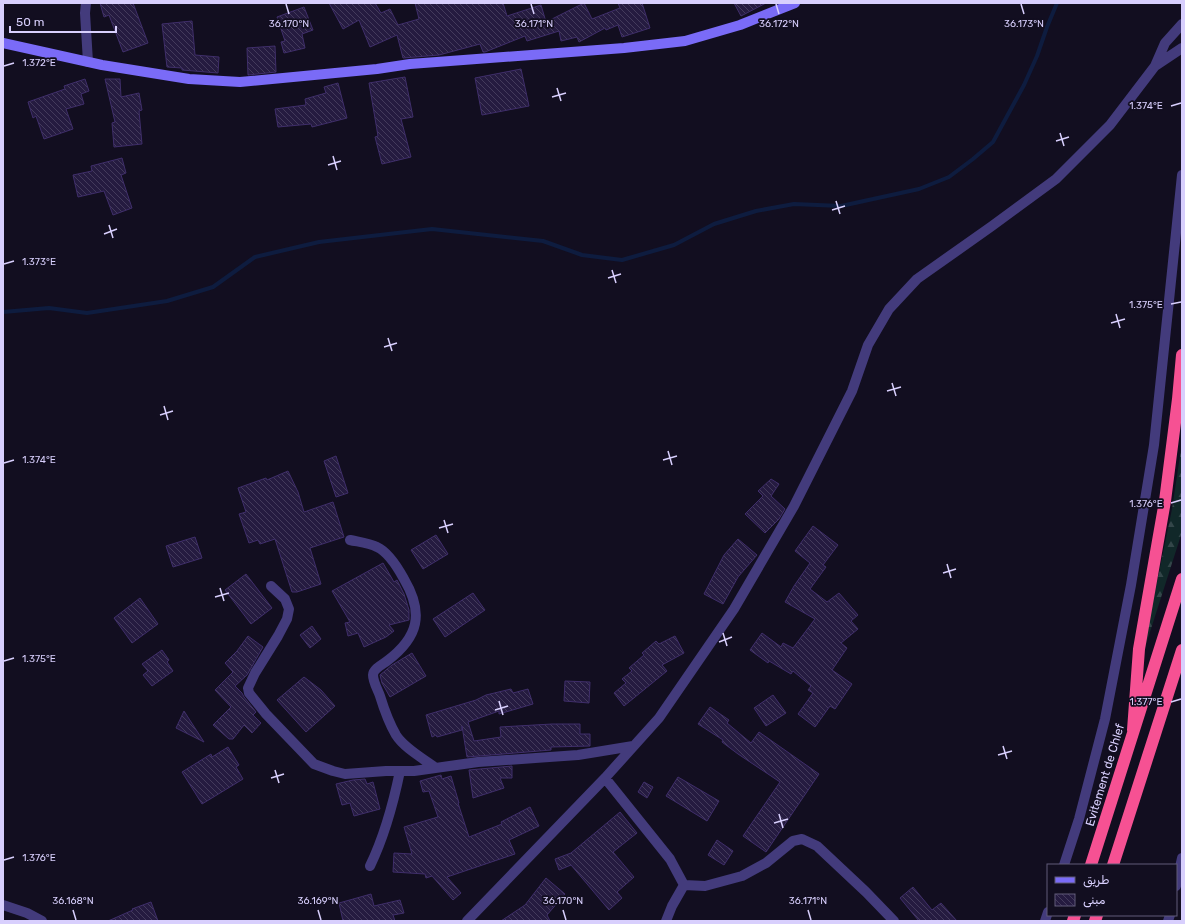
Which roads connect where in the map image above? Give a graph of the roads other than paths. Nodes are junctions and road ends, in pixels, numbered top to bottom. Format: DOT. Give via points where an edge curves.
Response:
graph roads {
  1 [pos="86,3"];
  2 [pos="795,3"];
  3 [pos="1182,24"];
  4 [pos="3,43"];
  5 [pos="1182,48"];
  6 [pos="88,62"];
  7 [pos="1155,66"];
  8 [pos="1182,175"];
  9 [pos="1182,356"];
  10 [pos="350,540"];
  11 [pos="1182,579"];
  12 [pos="271,586"];
  13 [pos="1182,650"];
  14 [pos="1179,665"];
  15 [pos="1134,730"];
  16 [pos="633,746"];
  17 [pos="436,768"];
  18 [pos="400,771"];
  19 [pos="605,778"];
  20 [pos="1182,858"];
  21 [pos="1064,864"];
  22 [pos="1091,864"];
  23 [pos="1113,864"];
  24 [pos="370,866"];
  25 [pos="1177,881"];
  26 [pos="684,885"];
  27 [pos="3,906"];
  28 [pos="42,921"];
  29 [pos="467,921"];
  30 [pos="666,921"];
  31 [pos="894,921"];
  1 -- 6 [label="street"];
  2 -- 6 [label="main road" via="740,25 685,41 410,64 240,82 189,79"];
  3 -- 7 [label="street" via="1165,43"];
  4 -- 6 [label="main road"];
  5 -- 7 [label="street"];
  7 -- 16 [label="street" via="1110,125 1056,179 917,279 889,309 868,345 852,391 794,506 734,609 659,718"];
  8 -- 21 [label="street" via="1154,445 1131,585 1105,719"];
  9 -- 15 [label="highway" via="1165,501 1139,649"];
  10 -- 17 [label="street" via="378,547 396,564 412,593 416,610 411,635 396,654 375,670 373,677 396,735"];
  11 -- 15 [label="highway, Evitement de Chlef"];
  12 -- 18 [label="street" via="285,599 289,609 287,619 250,683 248,688 252,699 314,764 345,774"];
  13 -- 14 [label="highway"];
  14 -- 23 [label="highway"];
  15 -- 22 [label="highway, Evitement de Chlef"];
  16 -- 17 [label="street" via="578,755 478,762"];
  16 -- 19 [label="street"];
  17 -- 18 [label="street"];
  18 -- 24 [label="street" via="391,813"];
  19 -- 26 [label="street" via="670,859"];
  19 -- 29 [label="street"];
  20 -- 25 [label="street"];
  26 -- 30 [label="street"];
  26 -- 31 [label="street" via="705,886 742,876 766,863 793,841 802,839 817,846"];
  27 -- 28 [label="street" via="27,913"];
}
